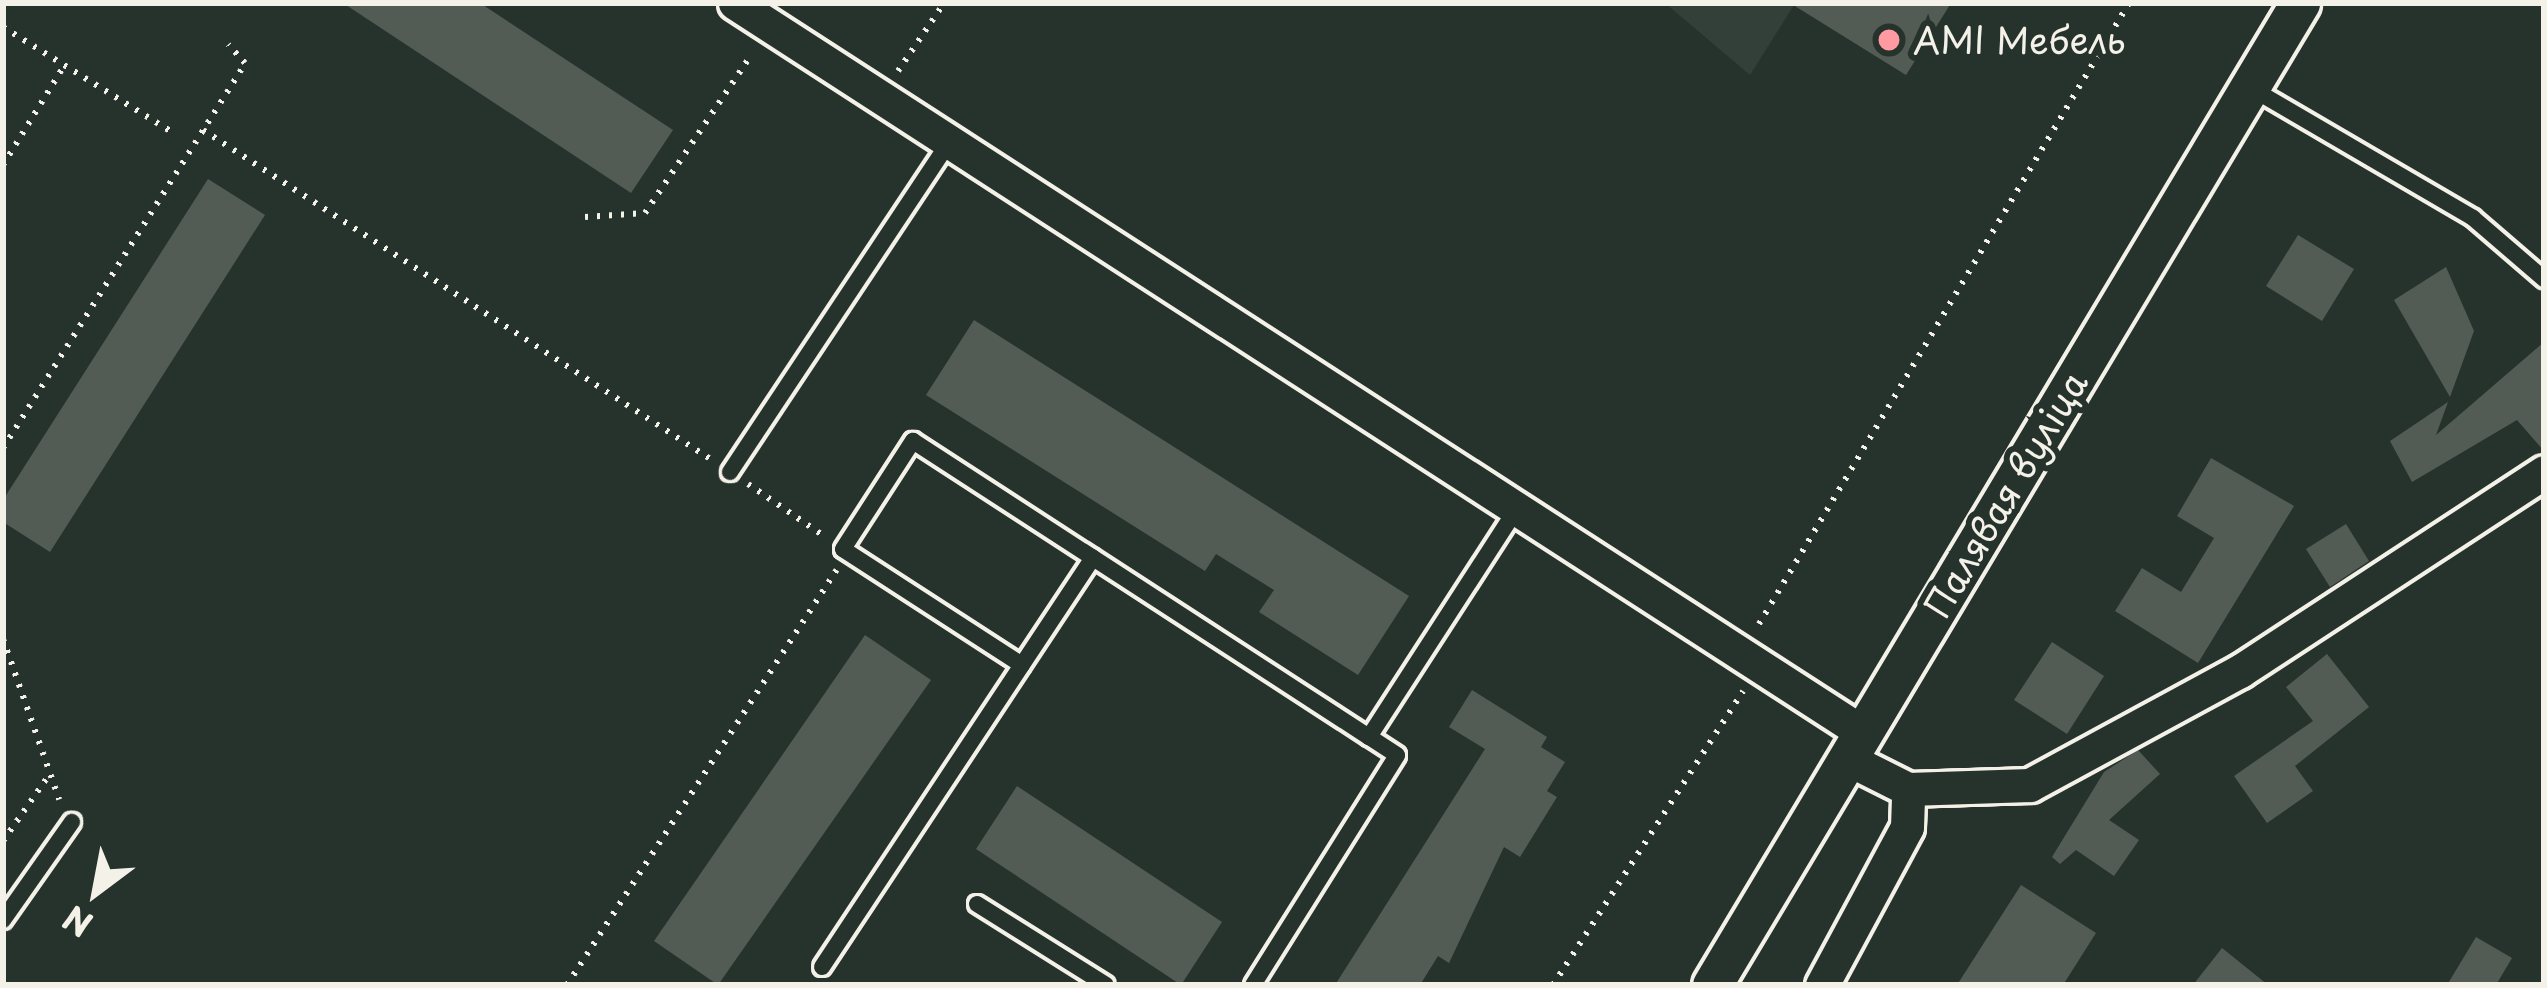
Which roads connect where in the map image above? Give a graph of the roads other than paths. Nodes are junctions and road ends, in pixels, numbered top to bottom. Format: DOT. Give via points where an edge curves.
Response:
graph roads {
  1 [pos="734,3"];
  2 [pos="2300,3"];
  3 [pos="2249,87"];
  4 [pos="948,144"];
  5 [pos="2544,279"];
  6 [pos="730,472"];
  7 [pos="2544,472"];
  8 [pos="1515,511"];
  9 [pos="1093,558"];
  10 [pos="1022,665"];
  11 [pos="1369,737"];
  12 [pos="1854,745"];
  13 [pos="1908,789"];
  14 [pos="72,822"];
  15 [pos="976,904"];
  16 [pos="3,920"];
  17 [pos="822,967"];
  18 [pos="1106,985"];
  19 [pos="1253,985"];
  20 [pos="1712,985"];
  21 [pos="1822,985"];
  1 -- 4 [label="street"];
  2 -- 3 [label="street, Палявая вуліца"];
  3 -- 5 [label="lane" via="2473,218"];
  3 -- 12 [label="street, Палявая вуліца"];
  4 -- 6 [label="lane"];
  4 -- 8 [label="street"];
  7 -- 13 [label="street" via="2240,671 2030,785"];
  8 -- 11 [label="lane"];
  8 -- 12 [label="street" via="1751,659"];
  9 -- 10 [label="lane"];
  9 -- 10 [label="lane" via="913,441 843,549"];
  9 -- 11 [label="lane"];
  10 -- 17 [label="lane"];
  11 -- 19 [label="lane" via="1397,755"];
  12 -- 13 [label="street"];
  12 -- 20 [label="street, Палявая вуліца"];
  13 -- 21 [label="street" via="1907,827"];
  14 -- 16 [label="lane"];
  15 -- 18 [label="lane"];
}
